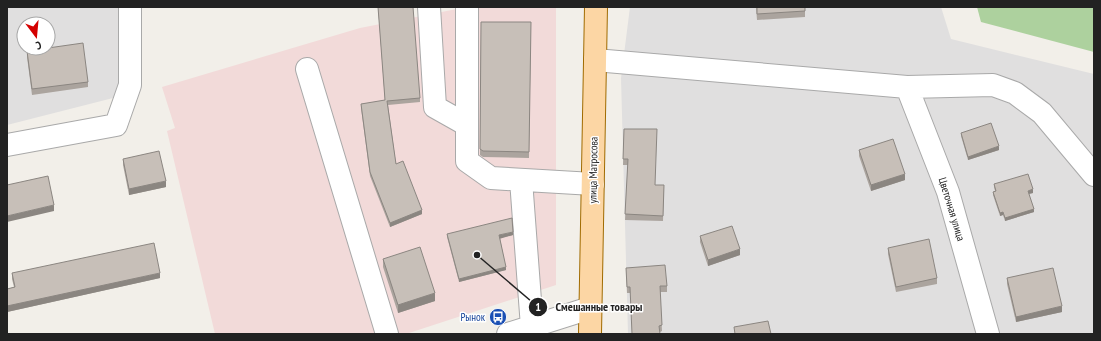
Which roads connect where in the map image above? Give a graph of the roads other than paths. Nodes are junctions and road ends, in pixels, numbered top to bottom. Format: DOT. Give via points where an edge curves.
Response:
graph roads {
  1 [pos="130,7"];
  2 [pos="429,7"];
  3 [pos="467,7"];
  4 [pos="596,7"];
  5 [pos="595,60"];
  6 [pos="307,69"];
  7 [pos="907,87"];
  8 [pos="467,125"];
  9 [pos="7,145"];
  10 [pos="1094,174"];
  11 [pos="521,180"];
  12 [pos="592,184"];
  13 [pos="590,308"];
  14 [pos="532,327"];
  15 [pos="387,334"];
  16 [pos="508,334"];
  17 [pos="590,334"];
  18 [pos="988,334"];
  1 -- 9 [label="street" via="130,85 116,125"];
  2 -- 8 [label="street" via="435,107"];
  3 -- 8 [label="street"];
  4 -- 5 [label="main road, улица Матросова"];
  5 -- 7 [label="street"];
  5 -- 12 [label="main road, улица Матросова"];
  6 -- 15 [label="street"];
  7 -- 10 [label="street" via="993,85 1015,93 1042,113"];
  7 -- 18 [label="street, Цветочная улица" via="948,192"];
  8 -- 11 [label="street" via="467,160 491,178"];
  11 -- 12 [label="street"];
  11 -- 14 [label="street"];
  12 -- 13 [label="main road, улица Матросова"];
  13 -- 14 [label="street"];
  13 -- 17 [label="main road, улица Матросова"];
  14 -- 16 [label="street"];
}
